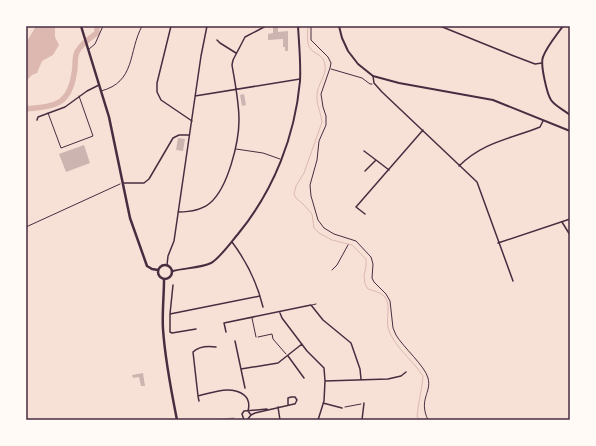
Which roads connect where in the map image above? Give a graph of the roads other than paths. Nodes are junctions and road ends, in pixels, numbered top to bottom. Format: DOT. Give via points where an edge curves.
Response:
graph roads {
  1 [pos="81,26"];
  2 [pos="103,26"];
  3 [pos="142,26"];
  4 [pos="170,26"];
  5 [pos="207,26"];
  6 [pos="266,26"];
  7 [pos="298,26"];
  8 [pos="339,26"];
  9 [pos="440,26"];
  10 [pos="563,26"];
  11 [pos="217,40"];
  12 [pos="88,50"];
  13 [pos="236,53"];
  14 [pos="542,63"];
  15 [pos="373,76"];
  16 [pos="300,79"];
  17 [pos="99,85"];
  18 [pos="236,90"];
  19 [pos="101,91"];
  20 [pos="79,96"];
  21 [pos="195,96"];
  22 [pos="48,113"];
  23 [pos="570,115"];
  24 [pos="36,120"];
  25 [pos="544,120"];
  26 [pos="192,121"];
  27 [pos="423,130"];
  28 [pos="570,131"];
  29 [pos="189,135"];
  30 [pos="236,149"];
  31 [pos="364,151"];
  32 [pos="281,160"];
  33 [pos="376,160"];
  34 [pos="459,166"];
  35 [pos="389,170"];
  36 [pos="365,172"];
  37 [pos="122,183"];
  38 [pos="178,212"];
  39 [pos="365,214"];
  40 [pos="570,219"];
  41 [pos="562,222"];
  42 [pos="570,235"];
  43 [pos="232,242"];
  44 [pos="498,243"];
  45 [pos="348,245"];
  46 [pos="167,265"];
  47 [pos="158,270"];
  48 [pos="332,270"];
  49 [pos="173,271"];
  50 [pos="164,280"];
  51 [pos="513,281"];
  52 [pos="173,285"];
  53 [pos="260,296"];
  54 [pos="316,304"];
  55 [pos="311,306"];
  56 [pos="263,307"];
  57 [pos="280,312"];
  58 [pos="170,314"];
  59 [pos="252,317"];
  60 [pos="196,329"];
  61 [pos="226,332"];
  62 [pos="256,337"];
  63 [pos="235,341"];
  64 [pos="302,344"];
  65 [pos="216,347"];
  66 [pos="288,356"];
  67 [pos="241,369"];
  68 [pos="406,372"];
  69 [pos="304,378"];
  70 [pos="361,379"];
  71 [pos="325,381"];
  72 [pos="244,388"];
  73 [pos="198,396"];
  74 [pos="199,401"];
  75 [pos="323,403"];
  76 [pos="364,403"];
  77 [pos="288,405"];
  78 [pos="278,407"];
  79 [pos="342,408"];
  80 [pos="269,409"];
  81 [pos="248,410"];
  82 [pos="251,415"];
  83 [pos="177,420"];
  84 [pos="244,420"];
  85 [pos="247,420"];
  86 [pos="280,420"];
  87 [pos="318,420"];
  88 [pos="362,420"];
  1 -- 12 [label="main road"];
  2 -- 12 [label="lane" via="95,44"];
  3 -- 19 [label="lane" via="122,80 116,86"];
  4 -- 26 [label="street" via="157,92 160,100"];
  5 -- 21 [label="street"];
  6 -- 13 [label="street" via="245,37"];
  7 -- 16 [label="street"];
  8 -- 15 [label="street" via="348,51 358,64"];
  9 -- 14 [label="street" via="535,64"];
  10 -- 14 [label="street" via="543,57"];
  11 -- 13 [label="street"];
  12 -- 17 [label="main road"];
  13 -- 18 [label="street" via="232,62"];
  14 -- 23 [label="street" via="551,100"];
  15 -- 25 [label="street" via="493,100"];
  15 -- 27 [label="street" via="374,83"];
  16 -- 18 [label="street"];
  16 -- 32 [label="street" via="297,105"];
  17 -- 19 [label="main road"];
  17 -- 20 [label="street"];
  18 -- 21 [label="street"];
  18 -- 30 [label="street" via="239,119"];
  19 -- 37 [label="main road" via="112,130"];
  20 -- 22 [label="street" via="65,107"];
  20 -- 22 [label="lane" via="93,136 61,148"];
  21 -- 26 [label="street"];
  22 -- 24 [label="street"];
  25 -- 28 [label="street"];
  25 -- 34 [label="street" via="540,127 492,144 469,156"];
  26 -- 29 [label="street"];
  27 -- 34 [label="street"];
  27 -- 35 [label="street"];
  29 -- 37 [label="street" via="178,135 173,138 149,180 144,183"];
  29 -- 38 [label="street"];
  30 -- 32 [label="lane" via="263,153"];
  30 -- 38 [label="street" via="224,183 214,199 203,208"];
  31 -- 33 [label="street"];
  32 -- 43 [label="street" via="260,203"];
  33 -- 35 [label="street"];
  33 -- 36 [label="street"];
  34 -- 44 [label="street" via="477,182"];
  35 -- 39 [label="street" via="356,207"];
  37 -- 47 [label="main road" via="130,218 147,266"];
  38 -- 46 [label="street"];
  40 -- 41 [label="street"];
  41 -- 42 [label="street"];
  41 -- 44 [label="street"];
  43 -- 49 [label="street" via="212,262"];
  43 -- 53 [label="street" via="249,267"];
  44 -- 51 [label="street"];
  45 -- 48 [label="lane"];
  46 -- 47 [label="main road"];
  46 -- 49 [label="main road"];
  47 -- 50 [label="main road" via="159,276"];
  49 -- 50 [label="main road" via="171,277"];
  50 -- 83 [label="main road" via="164,344"];
  52 -- 58 [label="street"];
  53 -- 56 [label="street"];
  53 -- 58 [label="street"];
  54 -- 55 [label="lane"];
  55 -- 57 [label="street"];
  55 -- 70 [label="street" via="323,320 351,343"];
  57 -- 59 [label="street"];
  57 -- 64 [label="street"];
  58 -- 60 [label="street" via="170,332"];
  59 -- 61 [label="street" via="224,323"];
  59 -- 62 [label="lane"];
  63 -- 67 [label="street"];
  64 -- 66 [label="street"];
  64 -- 71 [label="street" via="324,368"];
  65 -- 73 [label="street" via="210,346 192,352"];
  66 -- 67 [label="street" via="278,363"];
  66 -- 69 [label="street"];
  67 -- 72 [label="street"];
  68 -- 70 [label="street" via="398,377"];
  70 -- 71 [label="street"];
  71 -- 75 [label="street"];
  73 -- 74 [label="street"];
  73 -- 81 [label="street" via="227,390 242,394 248,399"];
  75 -- 79 [label="street"];
  75 -- 87 [label="street"];
  76 -- 88 [label="street"];
  77 -- 77 [label="street" via="296,403 296,398 289,397"];
  77 -- 78 [label="street"];
  78 -- 80 [label="street"];
  78 -- 86 [label="street"];
  80 -- 81 [label="street"];
  80 -- 82 [label="street"];
  81 -- 82 [label="street"];
  81 -- 84 [label="street" via="243,412"];
  82 -- 85 [label="street"];
}
